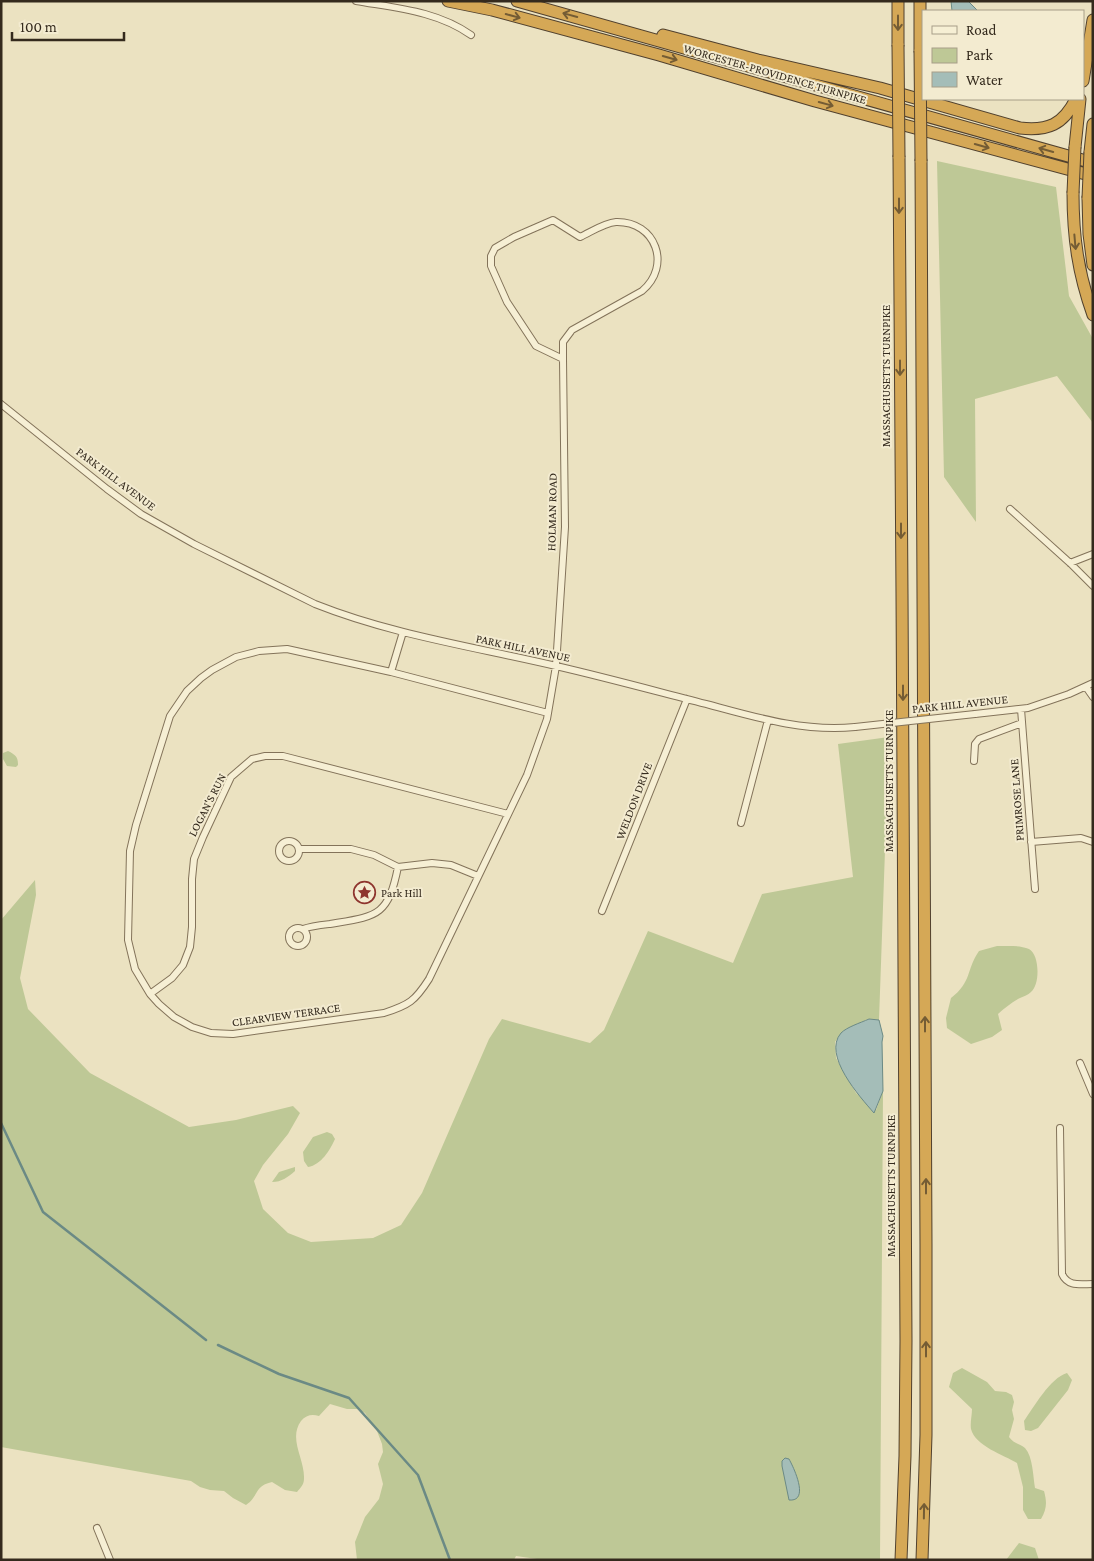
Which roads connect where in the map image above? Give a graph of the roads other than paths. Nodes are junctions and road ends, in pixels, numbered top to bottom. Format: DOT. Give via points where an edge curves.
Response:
graph roads {
  1 [pos="356,1"];
  2 [pos="448,1"];
  3 [pos="517,1"];
  4 [pos="898,1"];
  5 [pos="920,1"];
  6 [pos="1093,20"];
  7 [pos="600,23"];
  8 [pos="471,35"];
  9 [pos="1084,75"];
  10 [pos="922,100"];
  11 [pos="923,100"];
  12 [pos="1078,100"];
  13 [pos="1093,124"];
  14 [pos="1092,158"];
  15 [pos="1048,165"];
  16 [pos="1093,176"];
  17 [pos="1093,181"];
  18 [pos="1093,265"];
  19 [pos="1093,315"];
  20 [pos="562,359"];
  21 [pos="1,404"];
  22 [pos="1010,509"];
  23 [pos="1093,554"];
  24 [pos="1070,563"];
  25 [pos="1093,586"];
  26 [pos="403,632"];
  27 [pos="556,666"];
  28 [pos="392,672"];
  29 [pos="1093,683"];
  30 [pos="1086,687"];
  31 [pos="1093,697"];
  32 [pos="687,700"];
  33 [pos="1021,709"];
  34 [pos="548,713"];
  35 [pos="768,720"];
  36 [pos="1022,723"];
  37 [pos="974,761"];
  38 [pos="508,814"];
  39 [pos="740,823"];
  40 [pos="1031,842"];
  41 [pos="1093,842"];
  42 [pos="299,849"];
  43 [pos="398,867"];
  44 [pos="478,876"];
  45 [pos="1035,889"];
  46 [pos="602,911"];
  47 [pos="303,929"];
  48 [pos="150,994"];
  49 [pos="1080,1063"];
  50 [pos="1093,1094"];
  51 [pos="1060,1128"];
  52 [pos="1093,1284"];
  53 [pos="97,1528"];
  54 [pos="110,1560"];
  55 [pos="901,1560"];
  56 [pos="922,1560"];
  1 -- 8 [label="street" via="432,15"];
  2 -- 15 [label="highway, WORCESTER-PROVIDENCE TURNPIKE, one-way" via="659,55"];
  7 -- 3 [label="highway, WORCESTER-PROVIDENCE TURNPIKE, one-way"];
  4 -- 55 [label="highway, MASSACHUSETTS TURNPIKE, one-way, bridge" via="906,1332"];
  56 -- 5 [label="highway, one-way, bridge" via="926,1244"];
  6 -- 9 [label="highway"];
  7 -- 10 [label="highway" via="638,28"];
  14 -- 7 [label="highway, WORCESTER-PROVIDENCE TURNPIKE, one-way"];
  11 -- 12 [label="highway" via="1020,128 1039,129 1065,117"];
  12 -- 19 [label="highway, one-way, bridge" via="1073,193 1075,246"];
  13 -- 14 [label="highway"];
  14 -- 18 [label="highway, bridge" via="1088,198"];
  15 -- 16 [label="highway, WORCESTER-PROVIDENCE TURNPIKE"];
  15 -- 17 [label="highway"];
  20 -- 20 [label="street, HOLMAN ROAD" via="536,346 516,317 490,266 495,248 553,220 580,237 616,222 641,230 654,241 657,249 655,272 649,284 572,330 563,342"];
  20 -- 27 [label="street, HOLMAN ROAD" via="565,527"];
  21 -- 26 [label="street, PARK HILL AVENUE" via="123,501 160,526 315,604"];
  22 -- 24 [label="street"];
  23 -- 24 [label="street"];
  24 -- 25 [label="street"];
  26 -- 27 [label="street, PARK HILL AVENUE"];
  26 -- 28 [label="street"];
  27 -- 32 [label="street, PARK HILL AVENUE"];
  27 -- 34 [label="street, CLEARVIEW TERRACE"];
  28 -- 34 [label="street, CLEARVIEW TERRACE"];
  28 -- 48 [label="street, CLEARVIEW TERRACE" via="287,649 259,651 236,657 212,670 180,700 170,716 130,851 128,940 135,968"];
  29 -- 30 [label="street, PARK HILL AVENUE"];
  30 -- 31 [label="street"];
  30 -- 33 [label="street, PARK HILL AVENUE" via="1050,702"];
  32 -- 35 [label="street, PARK HILL AVENUE"];
  32 -- 46 [label="street, WELDON DRIVE"];
  33 -- 35 [label="street, PARK HILL AVENUE, bridge" via="855,727 822,728"];
  33 -- 36 [label="street, PRIMROSE LANE"];
  34 -- 38 [label="street, CLEARVIEW TERRACE" via="527,775"];
  35 -- 39 [label="street"];
  36 -- 37 [label="street" via="979,739 975,744"];
  36 -- 40 [label="street, PRIMROSE LANE"];
  38 -- 44 [label="street, CLEARVIEW TERRACE"];
  38 -- 48 [label="street, LOGAN'S RUN" via="283,756 252,760 231,777 194,859 190,947 183,965 172,978"];
  40 -- 41 [label="street" via="1081,838"];
  40 -- 45 [label="street, PRIMROSE LANE"];
  42 -- 43 [label="street" via="351,849 374,855"];
  43 -- 44 [label="street" via="432,863 451,865"];
  43 -- 47 [label="street" via="394,889 385,906 376,913"];
  44 -- 48 [label="street, CLEARVIEW TERRACE" via="429,979 420,993 404,1006 384,1013 233,1034 211,1033 174,1017"];
  49 -- 50 [label="street"];
  51 -- 52 [label="street" via="1062,1274 1069,1283"];
  53 -- 54 [label="street"];
}
